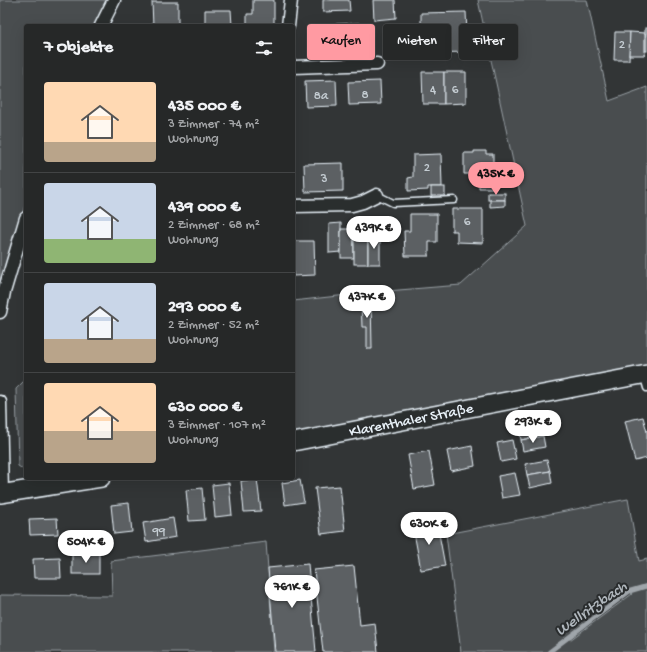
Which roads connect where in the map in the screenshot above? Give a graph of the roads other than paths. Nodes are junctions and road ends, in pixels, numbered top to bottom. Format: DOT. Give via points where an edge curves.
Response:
graph roads {
  1 [pos="114,0"];
  2 [pos="291,0"];
  3 [pos="102,24"];
  4 [pos="288,24"];
  5 [pos="377,64"];
  6 [pos="295,67"];
  7 [pos="377,195"];
  8 [pos="454,200"];
  9 [pos="295,206"];
  10 [pos="24,225"];
  11 [pos="0,312"];
  12 [pos="646,379"];
  13 [pos="0,402"];
  14 [pos="295,442"];
  15 [pos="88,480"];
  16 [pos="1,494"];
  1 -- 3 [label="street"];
  2 -- 4 [label="street"];
  5 -- 6 [label="street"];
  7 -- 8 [label="lane" via="393,203"];
  7 -- 9 [label="street" via="352,204"];
  10 -- 11 [label="street"];
  12 -- 14 [label="main road, Klarenthaler Straße"];
  13 -- 16 [label="street"];
  15 -- 16 [label="main road"];
}
